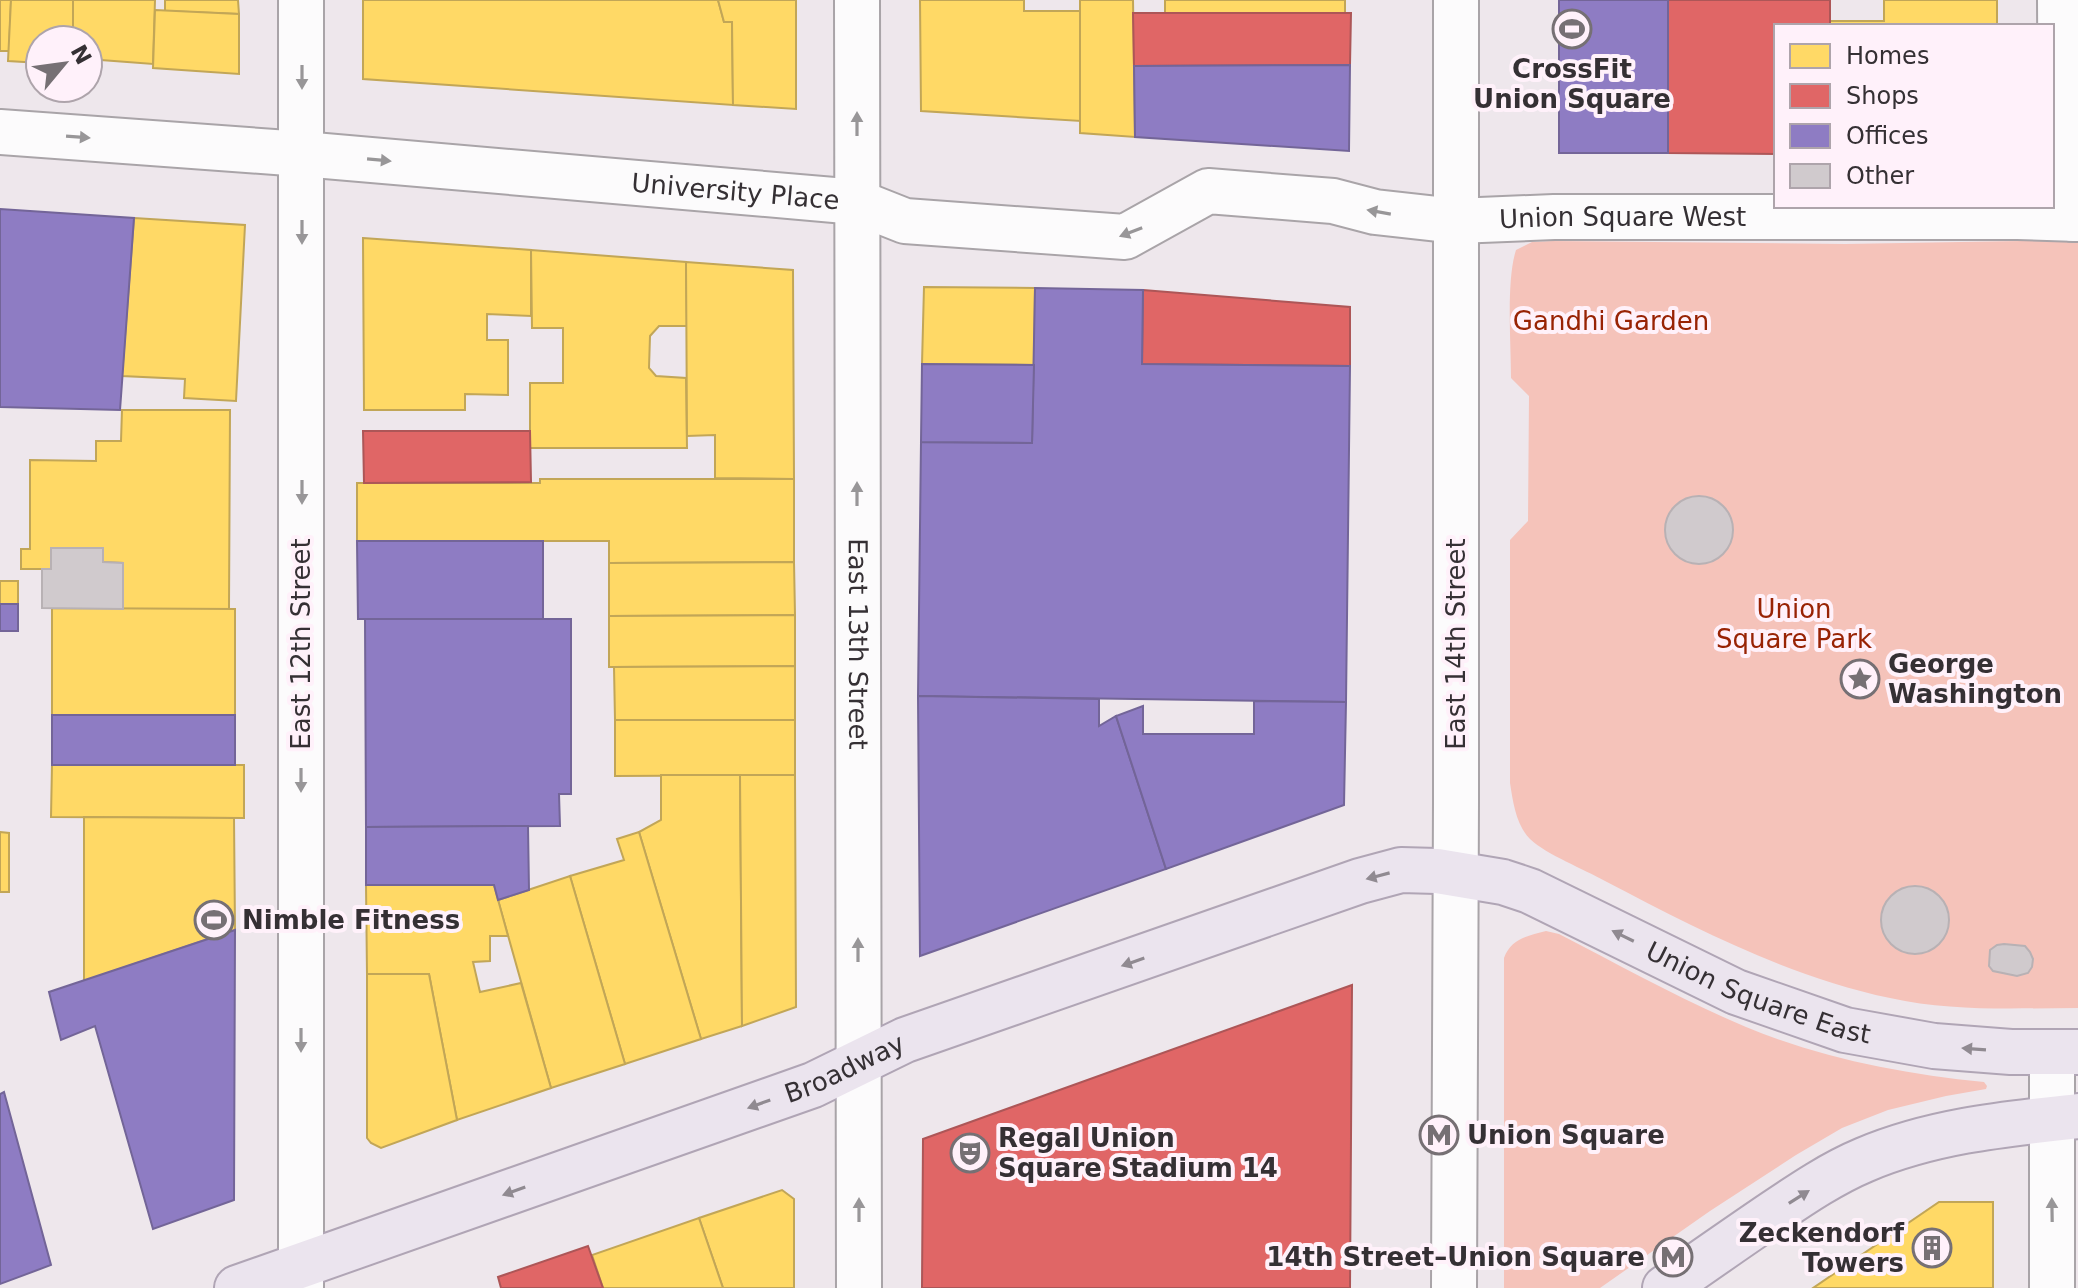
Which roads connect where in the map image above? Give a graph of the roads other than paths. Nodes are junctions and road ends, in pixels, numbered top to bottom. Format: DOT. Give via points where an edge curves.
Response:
graph roads {
  1 [pos="301,0"];
  2 [pos="857,0"];
  3 [pos="1456,0"];
  4 [pos="2060,0"];
  5 [pos="0,132"];
  6 [pos="302,154"];
  7 [pos="857,202"];
  8 [pos="2076,219"];
  9 [pos="1456,221"];
  10 [pos="1455,873"];
  11 [pos="2065,1052"];
  12 [pos="858,1064"];
  13 [pos="2065,1117"];
  14 [pos="301,1277"];
  15 [pos="237,1288"];
  16 [pos="859,1288"];
  17 [pos="1454,1288"];
  18 [pos="1665,1288"];
  19 [pos="2052,1288"];
  1 -- 6 [label="street, East 12th Street, one-way"];
  7 -- 2 [label="street, East 13th Street, one-way"];
  3 -- 9 [label="street, East 14th Street"];
  4 -- 8 [label="street" via="2061,172 2067,208"];
  5 -- 6 [label="street, University Place, one-way"];
  6 -- 7 [label="street, University Place, one-way"];
  6 -- 14 [label="street, East 12th Street, one-way"];
  9 -- 7 [label="street, University Place, one-way" via="1375,212 1333,201 1208,191 1125,237 905,221"];
  12 -- 7 [label="street, East 13th Street, one-way"];
  8 -- 9 [label="street, Union Square West"];
  9 -- 10 [label="street, East 14th Street"];
  11 -- 10 [label="main road, Union Square East, one-way" via="1934,1046 1845,1030 1736,992 1530,891"];
  10 -- 12 [label="main road, Broadway, one-way" via="1401,870 1360,881 905,1040"];
  10 -- 17 [label="street, East 14th Street"];
  11 -- 13 [label="street"];
  12 -- 14 [label="main road, Broadway, one-way"];
  16 -- 12 [label="street, East 13th Street, one-way"];
  18 -- 13 [label="main road, one-way" via="1861,1161 1942,1135"];
  19 -- 13 [label="street, one-way"];
  14 -- 15 [label="main road, Broadway"];
}
